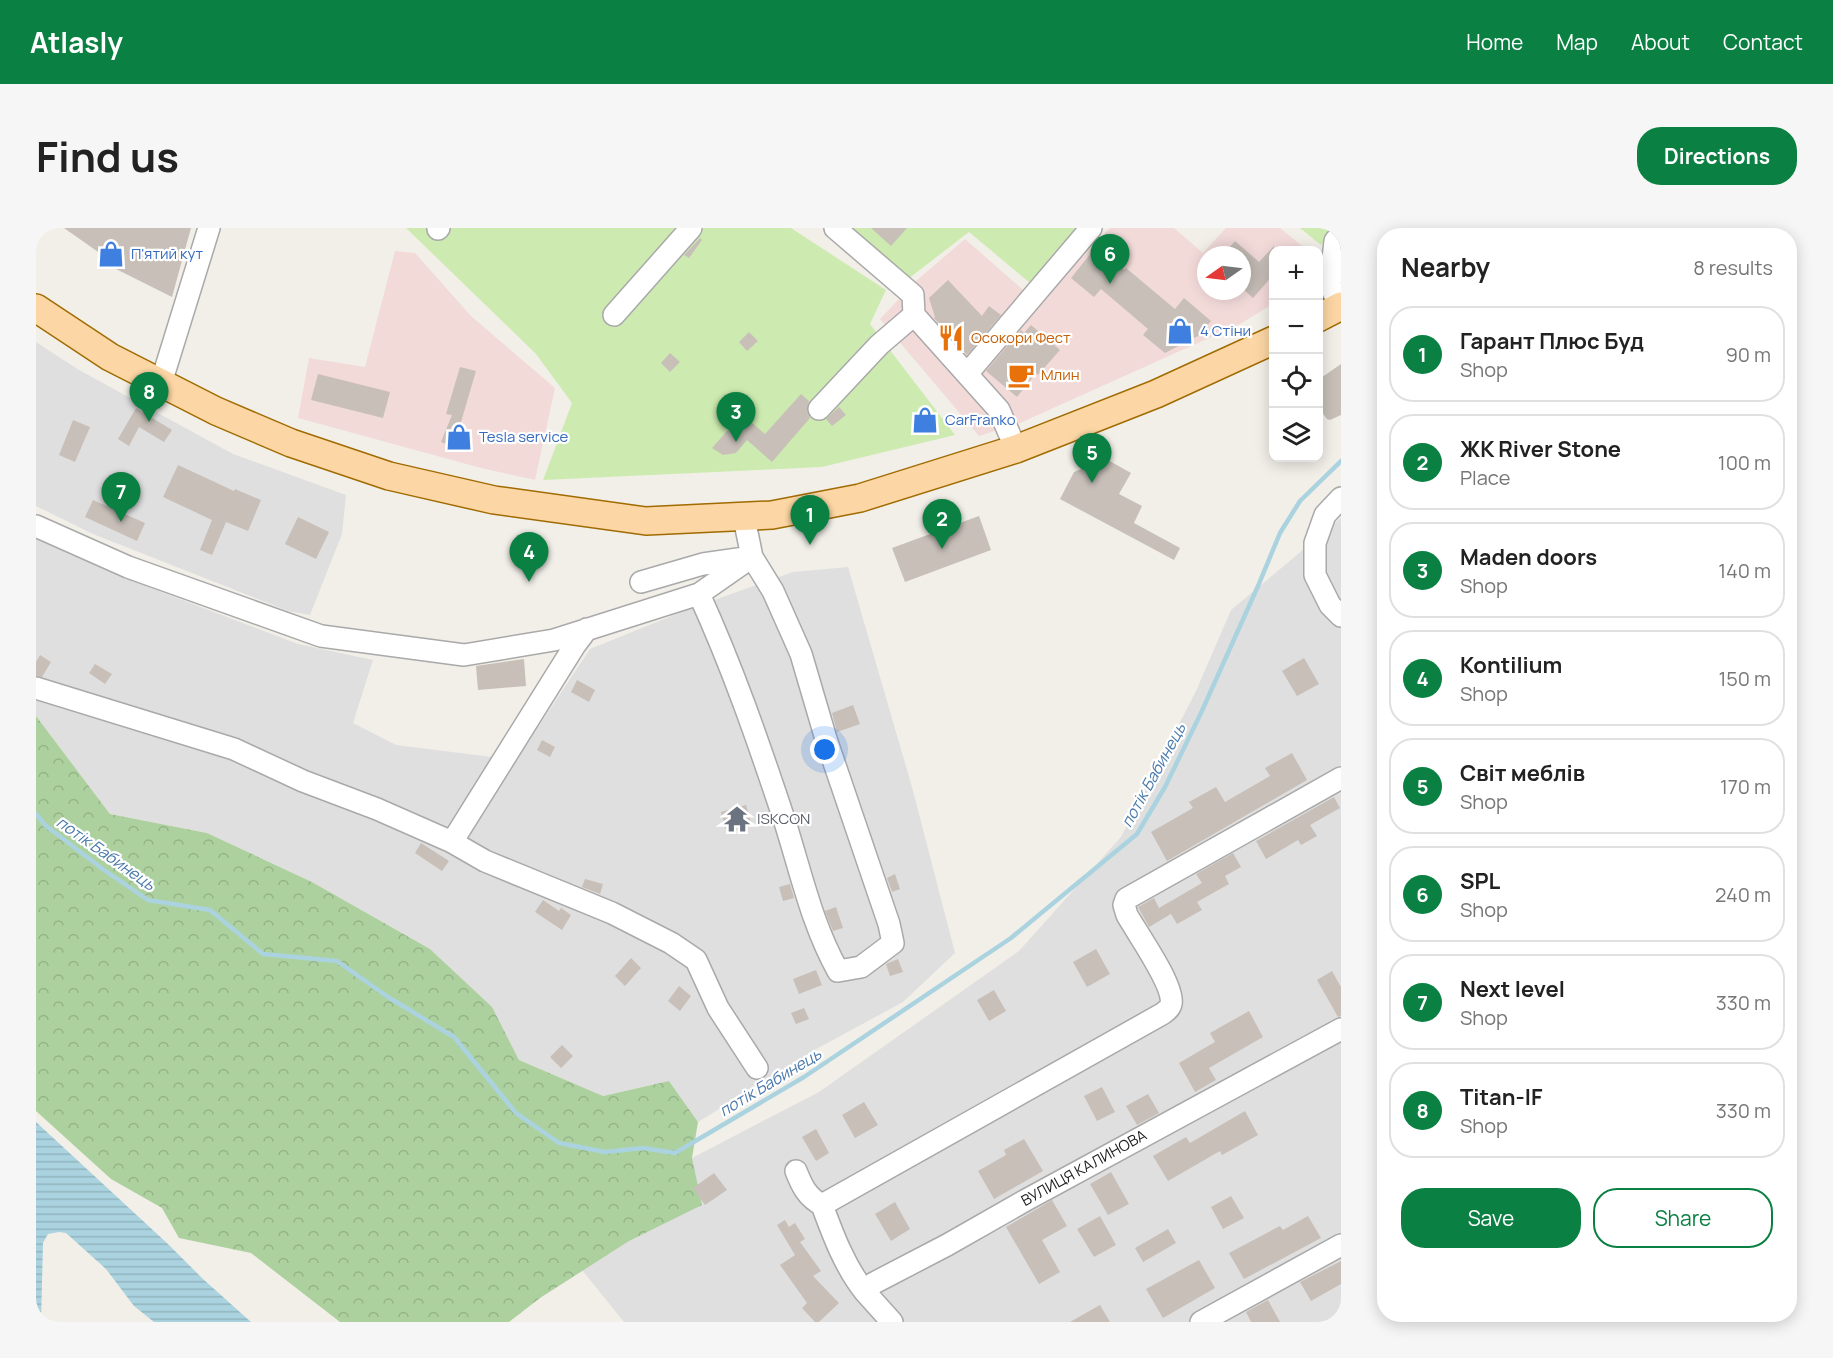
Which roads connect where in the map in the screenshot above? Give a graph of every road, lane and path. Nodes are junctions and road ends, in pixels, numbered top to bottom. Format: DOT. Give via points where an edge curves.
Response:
graph roads {
  1 [pos="209,228"];
  2 [pos="691,228"];
  3 [pos="837,228"];
  4 [pos="1091,228"];
  5 [pos="1341,234"];
  6 [pos="36,308"];
  7 [pos="1333,310"];
  8 [pos="614,315"];
  9 [pos="914,315"];
  10 [pos="1269,342"];
  11 [pos="967,374"];
  12 [pos="161,383"];
  13 [pos="819,409"];
  14 [pos="1016,449"];
  15 [pos="1341,498"];
  16 [pos="744,518"];
  17 [pos="36,526"];
  18 [pos="752,557"];
  19 [pos="641,582"];
  20 [pos="699,594"];
  21 [pos="1341,616"];
  22 [pos="587,629"];
  23 [pos="36,688"];
  24 [pos="1341,778"];
  25 [pos="452,842"];
  26 [pos="1341,1029"];
  27 [pos="758,1068"];
  28 [pos="796,1171"];
  29 [pos="822,1205"];
  30 [pos="1341,1245"];
  31 [pos="865,1292"];
  32 [pos="892,1322"];
  33 [pos="1201,1322"];
  1 -- 12 [label="street"];
  2 -- 8 [label="street"];
  3 -- 9 [label="street" via="914,295"];
  4 -- 11 [label="street"];
  5 -- 7 [label="street" via="1335,241 1330,285"];
  6 -- 12 [label="main road" via="110,357"];
  9 -- 11 [label="street"];
  9 -- 13 [label="street" via="879,345"];
  10 -- 14 [label="main road" via="1156,394"];
  11 -- 14 [label="street" via="999,410"];
  12 -- 16 [label="main road" via="291,443 389,476 452,491 646,521"];
  14 -- 16 [label="main road" via="860,498"];
  15 -- 21 [label="street" via="1325,515 1315,543 1315,575 1330,605"];
  16 -- 18 [label="street"];
  17 -- 22 [label="street" via="128,567 321,636 464,655"];
  18 -- 19 [label="street" via="703,564"];
  18 -- 20 [label="street"];
  18 -- 20 [label="street" via="773,591 801,654 889,924 892,943 861,967 838,971 829,955 722,642"];
  20 -- 22 [label="street"];
  22 -- 25 [label="street"];
  23 -- 25 [label="street" via="234,748"];
  24 -- 29 [label="street" via="1126,899 1127,915 1168,985 1172,1002 1168,1010"];
  25 -- 27 [label="street" via="485,861 612,913 696,960 718,1008"];
  26 -- 31 [label="street, ВУЛИЦЯ КАЛИНОВА" via="899,1269"];
  28 -- 29 [label="street" via="811,1199"];
  29 -- 31 [label="street" via="851,1272"];
  30 -- 33 [label="street"];
  31 -- 32 [label="street"];
}
